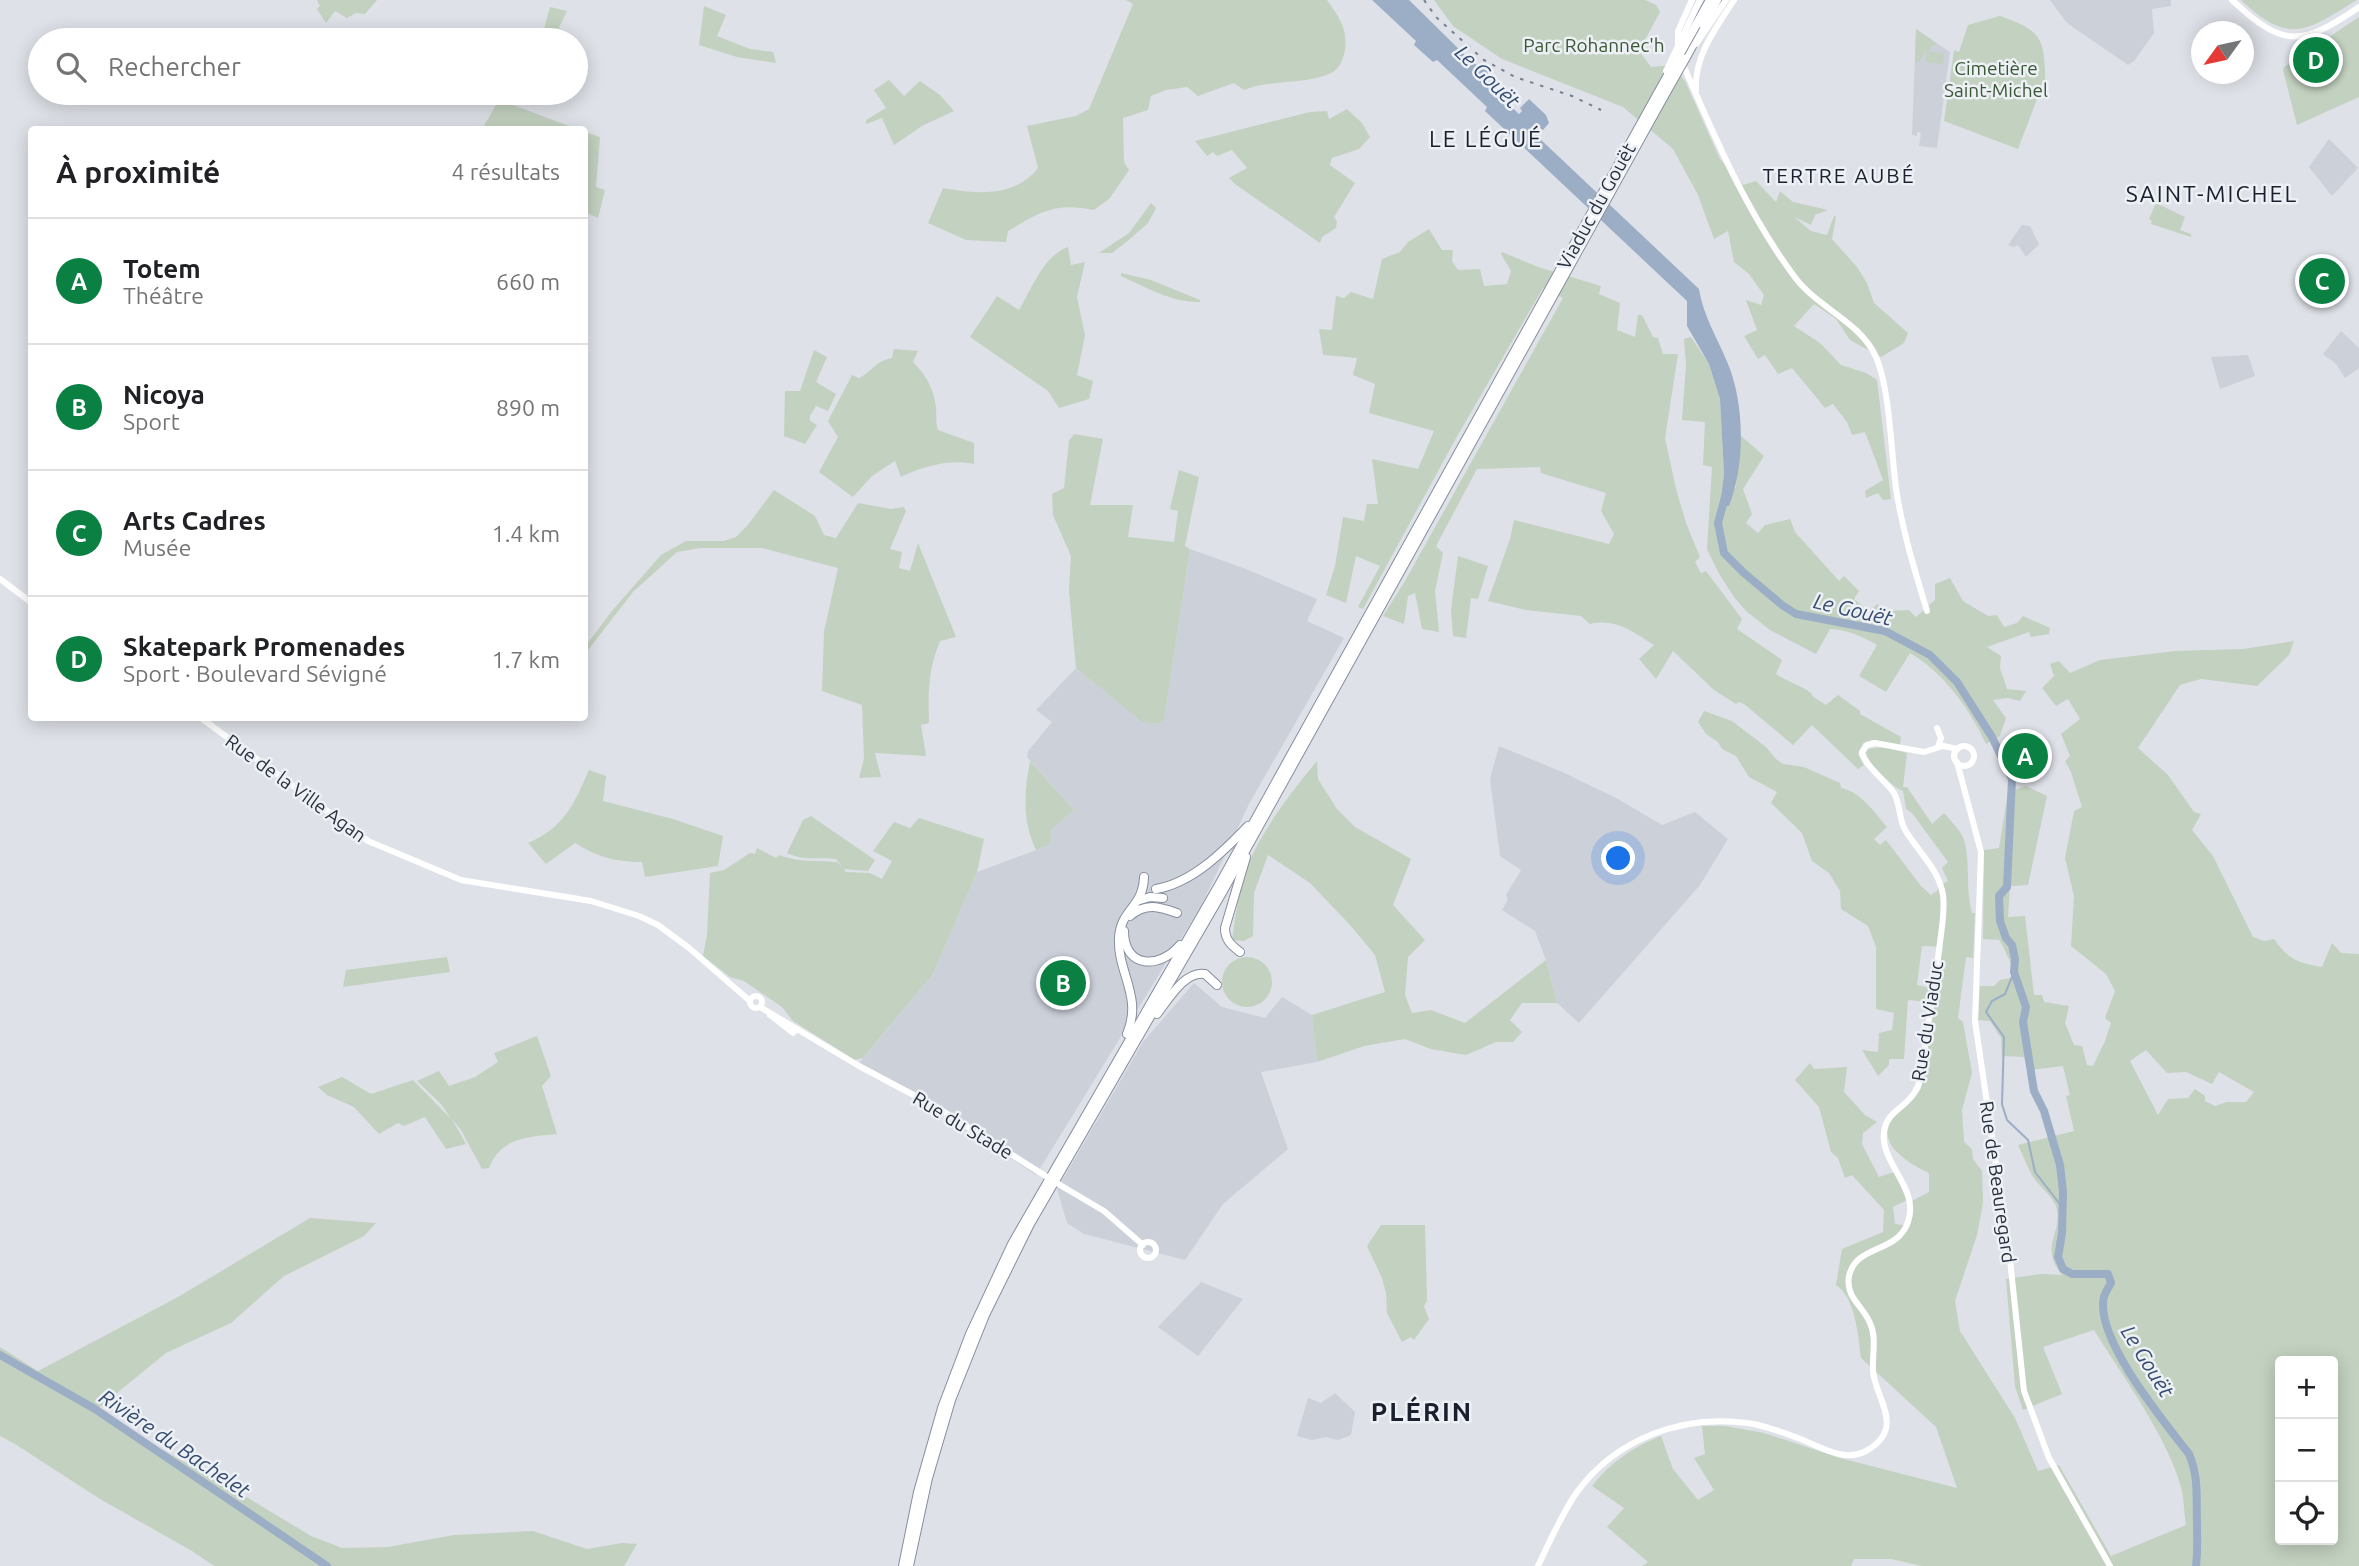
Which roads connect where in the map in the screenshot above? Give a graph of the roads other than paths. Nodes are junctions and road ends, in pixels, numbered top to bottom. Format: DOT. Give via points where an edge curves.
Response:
graph roads {
  1 [pos="1692,0"];
  2 [pos="1700,0"];
  3 [pos="1710,0"];
  4 [pos="1717,0"];
  5 [pos="1726,0"];
  6 [pos="1734,0"];
  7 [pos="2232,0"];
  8 [pos="2359,5"];
  9 [pos="1701,29"];
  10 [pos="1697,96"];
  11 [pos="1645,117"];
  12 [pos="1498,388"];
  13 [pos="0,579"];
  14 [pos="28,600"];
  15 [pos="1927,611"];
  16 [pos="205,721"];
  17 [pos="1937,728"];
  18 [pos="1942,747"];
  19 [pos="1956,755"];
  20 [pos="1967,765"];
  21 [pos="1961,780"];
  22 [pos="1259,820"];
  23 [pos="1144,877"];
  24 [pos="1156,889"];
  25 [pos="555,897"];
  26 [pos="1163,898"];
  27 [pos="1140,900"];
  28 [pos="1177,913"];
  29 [pos="1188,939"];
  30 [pos="1241,952"];
  31 [pos="1217,985"];
  32 [pos="763,1006"];
  33 [pos="1143,1029"];
  34 [pos="795,1031"];
  35 [pos="1114,1066"];
  36 [pos="1143,1245"];
  37 [pos="903,1566"];
  38 [pos="909,1566"];
  39 [pos="1538,1566"];
  40 [pos="2110,1566"];
  1 -- 10 [label="main road" via="1678,31 1678,45"];
  2 -- 11 [label="main road, bridge"];
  3 -- 9 [label="highway"];
  4 -- 9 [label="highway"];
  5 -- 9 [label="main road"];
  6 -- 10 [label="main road" via="1700,57 1695,76"];
  7 -- 8 [label="main road" via="2259,24 2279,34 2319,30"];
  9 -- 11 [label="highway, Viaduc du Gouët, bridge"];
  9 -- 12 [label="highway, Viaduc du Gouët, bridge"];
  10 -- 15 [label="main road" via="1737,186 1789,270 1812,297 1862,336 1877,359 1900,516"];
  11 -- 12 [label="highway, Viaduc du Gouët"];
  12 -- 22 [label="highway"];
  13 -- 14 [label="main road"];
  16 -- 25 [label="main road, Rue de la Ville Agan" via="368,841 461,880"];
  17 -- 18 [label="main road"];
  18 -- 19 [label="main road, Rue du Viaduc"];
  18 -- 39 [label="main road, Rue du Viaduc" via="1924,752 1875,743 1862,752 1865,762 1894,793 1906,830 1939,879 1943,896 1918,1086 1890,1116 1884,1130 1888,1153 1910,1201 1909,1220 1895,1241 1858,1260 1849,1281 1851,1296 1873,1331 1873,1375 1886,1422 1879,1440 1860,1454 1836,1453 1762,1426 1728,1421 1681,1425 1642,1438 1586,1481"];
  19 -- 20 [label="main road, Rue du Viaduc"];
  19 -- 20 [label="main road" via="1966,746 1973,751"];
  19 -- 21 [label="main road, Rue de Beauregard"];
  20 -- 21 [label="main road"];
  21 -- 40 [label="main road, Rue de Beauregard" via="1981,852 1975,1021 2024,1391 2049,1458"];
  22 -- 24 [label="highway" via="1206,864 1173,885"];
  22 -- 29 [label="highway"];
  22 -- 30 [label="highway" via="1225,928 1230,944"];
  22 -- 33 [label="highway"];
  23 -- 27 [label="highway"];
  25 -- 32 [label="main road, Rue du Stade" via="591,901 658,925 751,999 759,996"];
  26 -- 27 [label="highway"];
  27 -- 35 [label="highway" via="1119,932 1134,1010"];
  28 -- 29 [label="highway" via="1153,906 1138,910 1124,928 1126,946 1136,958 1154,962"];
  29 -- 35 [label="highway"];
  31 -- 33 [label="highway" via="1205,974 1194,974"];
  32 -- 34 [label="main road"];
  32 -- 34 [label="main road, Rue du Stade"];
  33 -- 38 [label="highway" via="1030,1224 981,1324 940,1435"];
  34 -- 36 [label="main road, Rue du Stade, bridge" via="938,1108 1104,1211"];
  35 -- 37 [label="highway" via="1012,1244 975,1322 934,1432"];
}
